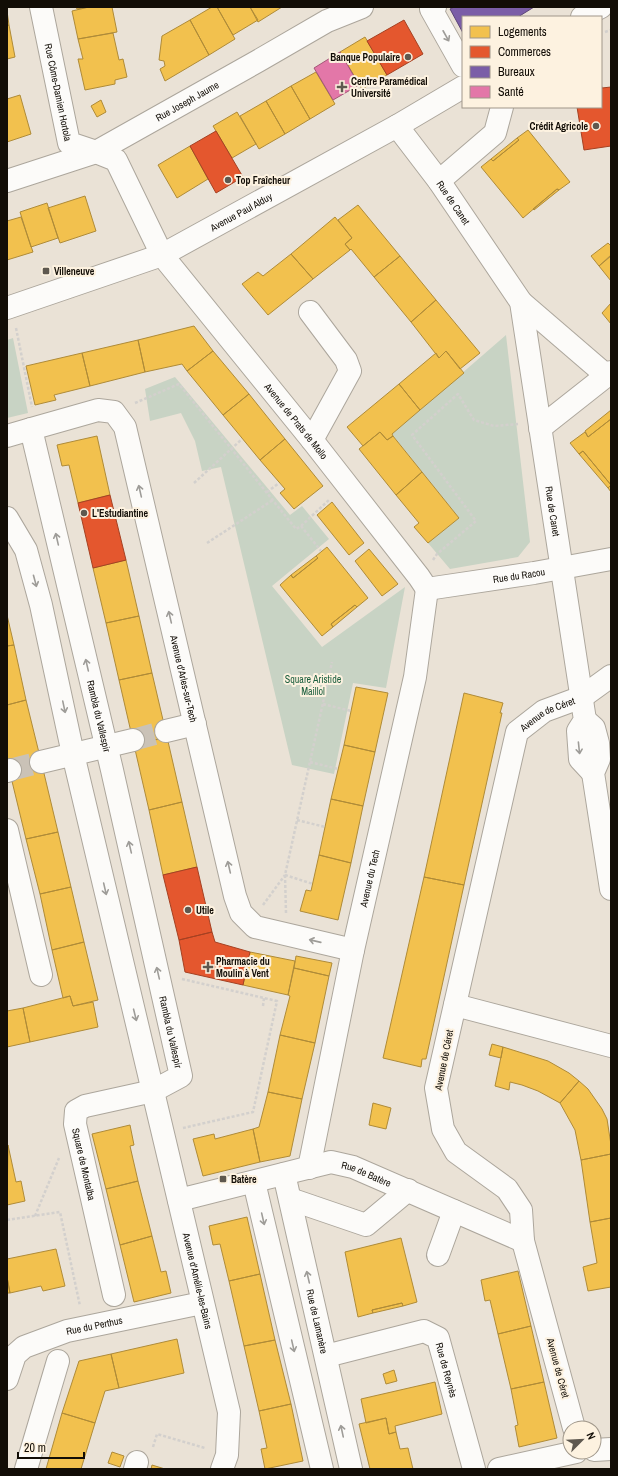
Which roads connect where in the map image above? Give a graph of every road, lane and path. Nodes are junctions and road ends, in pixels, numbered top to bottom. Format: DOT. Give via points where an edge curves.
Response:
graph roads {
  1 [pos="41,7"];
  2 [pos="362,7"];
  3 [pos="435,7"];
  4 [pos="601,7"];
  5 [pos="325,14"];
  6 [pos="584,16"];
  7 [pos="462,64"];
  8 [pos="462,88"];
  9 [pos="502,108"];
  10 [pos="397,126"];
  11 [pos="96,152"];
  12 [pos="7,181"];
  13 [pos="439,181"];
  14 [pos="162,255"];
  15 [pos="521,302"];
  16 [pos="7,308"];
  17 [pos="310,312"];
  18 [pos="16,328"];
  19 [pos="609,374"];
  20 [pos="114,412"];
  21 [pos="513,424"];
  22 [pos="34,428"];
  23 [pos="540,428"];
  24 [pos="7,436"];
  25 [pos="242,438"];
  26 [pos="312,440"];
  27 [pos="232,449"];
  28 [pos="194,483"];
  29 [pos="279,483"];
  30 [pos="346,484"];
  31 [pos="267,492"];
  32 [pos="273,500"];
  33 [pos="7,520"];
  34 [pos="301,526"];
  35 [pos="207,543"];
  36 [pos="321,551"];
  37 [pos="611,559"];
  38 [pos="562,568"];
  39 [pos="423,583"];
  40 [pos="332,662"];
  41 [pos="611,676"];
  42 [pos="582,698"];
  43 [pos="323,704"];
  44 [pos="351,711"];
  45 [pos="195,724"];
  46 [pos="166,731"];
  47 [pos="133,740"];
  48 [pos="106,746"];
  49 [pos="73,754"];
  50 [pos="41,762"];
  51 [pos="310,762"];
  52 [pos="338,770"];
  53 [pos="600,783"];
  54 [pos="297,820"];
  55 [pos="325,827"];
  56 [pos="7,830"];
  57 [pos="285,875"];
  58 [pos="313,884"];
  59 [pos="611,889"];
  60 [pos="255,927"];
  61 [pos="286,934"];
  62 [pos="353,950"];
  63 [pos="158,974"];
  64 [pos="41,975"];
  65 [pos="264,998"];
  66 [pos="455,1005"];
  67 [pos="263,1006"];
  68 [pos="611,1046"];
  69 [pos="153,1091"];
  70 [pos="163,1133"];
  71 [pos="80,1145"];
  72 [pos="309,1168"];
  73 [pos="284,1174"];
  74 [pos="254,1182"];
  75 [pos="408,1190"];
  76 [pos="290,1199"];
  77 [pos="179,1200"];
  78 [pos="454,1211"];
  79 [pos="35,1216"];
  80 [pos="7,1220"];
  81 [pos="524,1241"];
  82 [pos="438,1255"];
  83 [pos="114,1295"];
  84 [pos="202,1303"];
  85 [pos="84,1327"];
  86 [pos="326,1356"];
  87 [pos="58,1361"];
  88 [pos="7,1379"];
  89 [pos="572,1420"];
  90 [pos="562,1455"];
  91 [pos="228,1464"];
  92 [pos="136,1466"];
  93 [pos="26,1469"];
  94 [pos="322,1469"];
  95 [pos="351,1469"];
  96 [pos="474,1469"];
  97 [pos="499,1469"];
  1 -- 11 [label="street, Rue Côme-Damien Hortola" via="69,143"];
  2 -- 5 [label="street, Rue Joseph Jaume"];
  3 -- 7 [label="street, one-way" via="431,9"];
  4 -- 6 [label="street"];
  5 -- 11 [label="street, Rue Joseph Jaume" via="258,61"];
  8 -- 10 [label="street, Avenue Paul Alduy"];
  9 -- 13 [label="street" via="495,133"];
  10 -- 13 [label="street, Rue de Canet"];
  10 -- 14 [label="street, Avenue Paul Alduy"];
  11 -- 12 [label="street, Rue Joseph Jaume"];
  11 -- 14 [label="street, Rue Côme-Damien Hortola" via="116,160"];
  13 -- 15 [label="street, Rue de Canet"];
  14 -- 16 [label="street, Avenue Paul Alduy"];
  14 -- 26 [label="street, Avenue de Prats de Mollo"];
  15 -- 19 [label="street, Rue de Canet"];
  15 -- 23 [label="street, Rue de Canet"];
  17 -- 26 [label="street" via="346,360 350,371"];
  18 -- 22 [label="path"];
  19 -- 23 [label="street"];
  20 -- 22 [label="street" via="98,410"];
  20 -- 27 [label="path" via="179,384"];
  45 -- 20 [label="street, Avenue d'Arles-sur-Tech, one-way" via="125,427"];
  21 -- 39 [label="path" via="494,426 474,420 458,394 412,435 476,521 437,554"];
  22 -- 24 [label="street"];
  48 -- 22 [label="street, Rambla du Vallespir, one-way"];
  23 -- 38 [label="street, Rue de Canet"];
  25 -- 27 [label="path"];
  26 -- 30 [label="street, Avenue de Prats de Mollo"];
  27 -- 28 [label="path"];
  27 -- 31 [label="path"];
  29 -- 31 [label="path"];
  30 -- 34 [label="path"];
  30 -- 39 [label="street, Avenue de Prats de Mollo"];
  31 -- 32 [label="path"];
  32 -- 34 [label="path" via="296,529"];
  32 -- 35 [label="path"];
  33 -- 49 [label="street, one-way" via="26,550 41,605"];
  34 -- 36 [label="path"];
  37 -- 38 [label="street, Rue du Racou"];
  38 -- 39 [label="street, Rue du Racou"];
  38 -- 42 [label="street, Rue de Canet"];
  39 -- 62 [label="street, Avenue du Tech" via="415,677"];
  40 -- 43 [label="path"];
  41 -- 42 [label="street, Avenue de Céret"];
  42 -- 53 [label="street, Rue de Canet" via="585,720 594,728 598,743"];
  42 -- 66 [label="street, Avenue de Céret" via="544,711 517,732"];
  43 -- 44 [label="path"];
  43 -- 51 [label="path"];
  45 -- 46 [label="street"];
  60 -- 45 [label="street, Avenue d'Arles-sur-Tech, one-way" via="241,913 235,896"];
  47 -- 48 [label="street"];
  48 -- 49 [label="street"];
  63 -- 48 [label="street, Rambla du Vallespir, one-way"];
  49 -- 50 [label="street"];
  49 -- 69 [label="street, one-way"];
  51 -- 52 [label="path"];
  51 -- 54 [label="path"];
  53 -- 59 [label="street, Rue de Canet"];
  54 -- 55 [label="path"];
  54 -- 57 [label="path"];
  56 -- 64 [label="street"];
  57 -- 58 [label="path"];
  57 -- 60 [label="path" via="261,907"];
  57 -- 61 [label="path"];
  60 -- 61 [label="street"];
  62 -- 61 [label="street, one-way"];
  62 -- 72 [label="street, Avenue du Tech"];
  63 -- 65 [label="path"];
  63 -- 69 [label="street, Rambla du Vallespir" via="181,1076"];
  65 -- 67 [label="path"];
  65 -- 70 [label="path" via="277,1001 253,1112"];
  66 -- 68 [label="street"];
  66 -- 81 [label="street, Avenue de Céret" via="436,1088 443,1128 456,1152 507,1188 521,1210"];
  69 -- 70 [label="street, Avenue d'Amélie-les-Bains"];
  69 -- 71 [label="street, Square de Montalba" via="85,1106 76,1111 75,1124"];
  70 -- 77 [label="street, Avenue d'Amélie-les-Bains"];
  71 -- 79 [label="path" via="62,1150"];
  71 -- 83 [label="street, Square de Montalba"];
  72 -- 73 [label="street, Rue de Batère"];
  72 -- 75 [label="street, Rue de Batère" via="332,1162 354,1167"];
  73 -- 74 [label="street, Rue de Batère"];
  73 -- 76 [label="street, Rue de Lamanère"];
  74 -- 77 [label="street, Rue de Batère"];
  74 -- 94 [label="street, one-way"];
  75 -- 76 [label="street" via="366,1225"];
  75 -- 78 [label="street, Rue de Batère"];
  86 -- 76 [label="street, Rue de Lamanère, one-way"];
  77 -- 84 [label="street, Avenue d'Amélie-les-Bains"];
  78 -- 81 [label="street, Rue de Batère"];
  78 -- 82 [label="street"];
  79 -- 80 [label="path"];
  79 -- 85 [label="path" via="60,1212"];
  81 -- 89 [label="street, Avenue de Céret"];
  84 -- 85 [label="street, Rue du Perthus"];
  84 -- 91 [label="street, Avenue d'Amélie-les-Bains" via="229,1412"];
  85 -- 88 [label="street, Rue du Perthus" via="24,1347 15,1355"];
  95 -- 86 [label="street, Rue de Lamanère, one-way"];
  86 -- 96 [label="street, Rue de Reynès" via="424,1331 438,1338"];
  87 -- 93 [label="street"];
  90 -- 97 [label="street"];
  91 -- 92 [label="path" via="157,1434 148,1462"];
}
